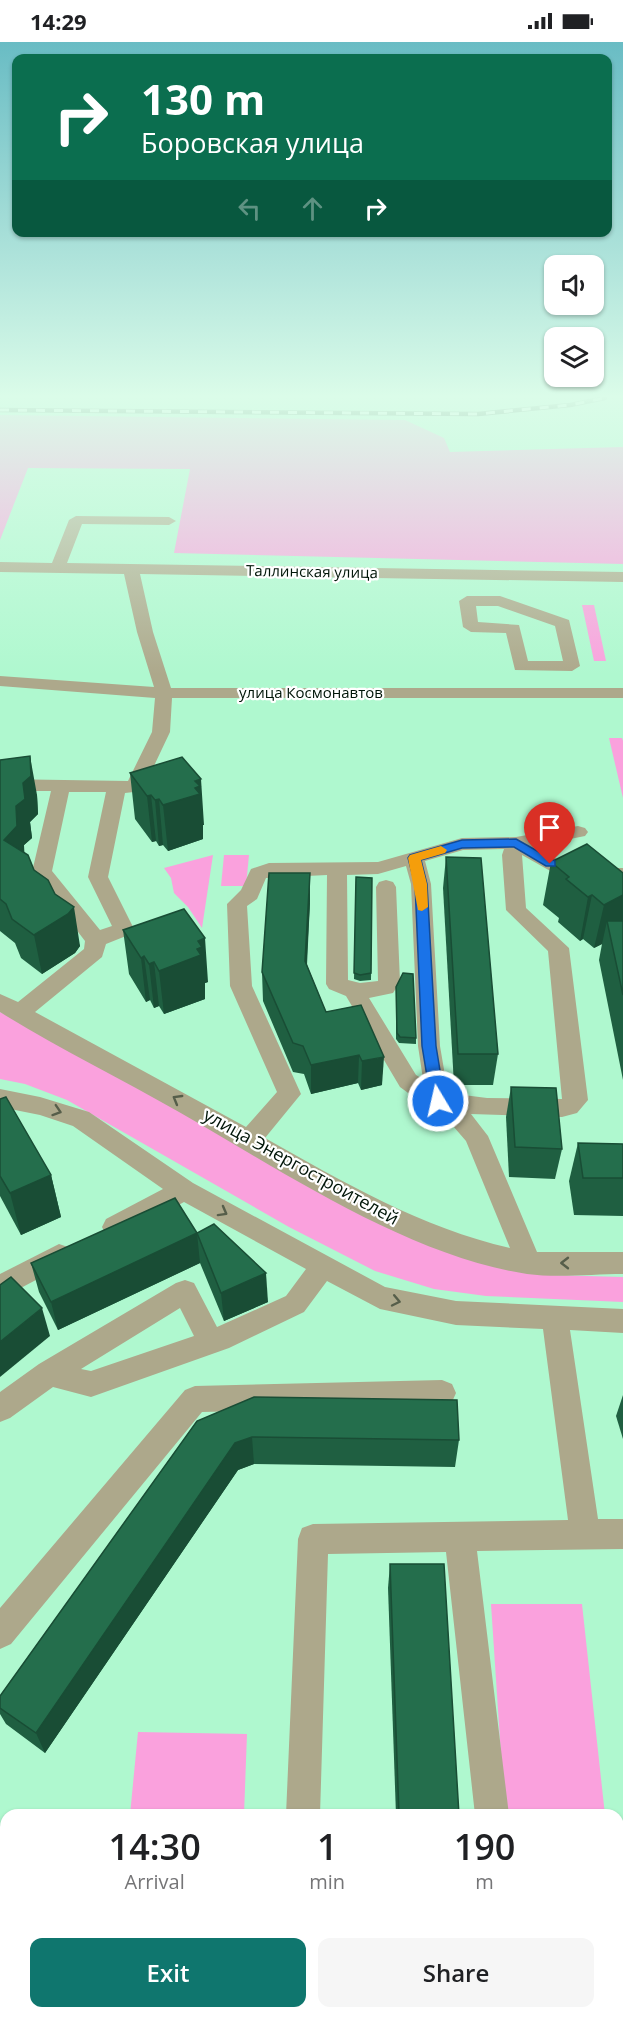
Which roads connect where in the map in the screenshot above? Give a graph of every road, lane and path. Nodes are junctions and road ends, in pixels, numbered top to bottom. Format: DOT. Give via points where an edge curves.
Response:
graph roads {
  1 [pos="169,521"];
  2 [pos="0,567"];
  3 [pos="58,568"];
  4 [pos="131,569"];
  5 [pos="496,575"];
  6 [pos="623,577"];
  7 [pos="500,601"];
  8 [pos="0,681"];
  9 [pos="164,693"];
  10 [pos="623,693"];
  11 [pos="0,785"];
  12 [pos="61,787"];
  13 [pos="117,787"];
  14 [pos="578,832"];
  15 [pos="516,843"];
  16 [pos="414,858"];
  17 [pos="345,870"];
  18 [pos="602,875"];
  19 [pos="623,875"];
  20 [pos="386,887"];
  21 [pos="607,897"];
  22 [pos="96,940"];
  23 [pos="354,991"];
  24 [pos="9,1008"];
  25 [pos="0,1098"];
  26 [pos="438,1101"];
  27 [pos="249,1140"];
  28 [pos="184,1190"];
  29 [pos="529,1263"];
  30 [pos="623,1263"];
  31 [pos="323,1267"];
  32 [pos="0,1288"];
  33 [pos="555,1317"];
  34 [pos="623,1321"];
  35 [pos="210,1341"];
  36 [pos="49,1373"];
  37 [pos="442,1393"];
  38 [pos="0,1409"];
  39 [pos="623,1534"];
  40 [pos="585,1535"];
  41 [pos="460,1537"];
  42 [pos="0,1633"];
  43 [pos="303,1809"];
  44 [pos="491,1809"];
  1 -- 3 [label="street" via="76,520"];
  2 -- 3 [label="street, Таллинская улица"];
  3 -- 4 [label="street, Таллинская улица"];
  4 -- 5 [label="street, Таллинская улица"];
  4 -- 9 [label="street"];
  5 -- 6 [label="street, Таллинская улица"];
  5 -- 7 [label="street"];
  7 -- 7 [label="street" via="467,601 471,627 513,628 521,666 572,666 563,623"];
  8 -- 9 [label="street, улица Космонавтов"];
  9 -- 10 [label="street, улица Космонавтов"];
  9 -- 13 [label="street" via="161,732 135,787"];
  11 -- 12 [label="street"];
  12 -- 13 [label="street"];
  12 -- 22 [label="street" via="42,872"];
  13 -- 22 [label="street" via="98,877 124,929"];
  14 -- 15 [label="street"];
  15 -- 16 [label="street" via="462,844"];
  15 -- 18 [label="street" via="567,874"];
  15 -- 26 [label="street" via="512,855 516,910 558,948 576,1100 562,1108 487,1107"];
  16 -- 17 [label="street" via="378,868"];
  16 -- 26 [label="street" via="421,884 429,1046"];
  17 -- 23 [label="street" via="337,984"];
  17 -- 27 [label="street" via="269,870 258,874 250,894 237,904 241,986 289,1094"];
  18 -- 19 [label="street"];
  18 -- 21 [label="street"];
  20 -- 23 [label="street" via="389,982 385,988"];
  22 -- 24 [label="street" via="94,952"];
  23 -- 26 [label="street" via="408,1081"];
  27 -- 24 [label="street, улица Энергостроителей, one-way"];
  25 -- 28 [label="street, one-way" via="81,1119"];
  26 -- 29 [label="street" via="476,1136"];
  27 -- 29 [label="street, улица Энергостроителей" via="327,1185 424,1233 475,1251"];
  28 -- 31 [label="street, one-way"];
  28 -- 32 [label="street"];
  30 -- 29 [label="street, улица Энергостроителей, one-way"];
  31 -- 33 [label="street, one-way" via="380,1297 456,1313"];
  31 -- 35 [label="street" via="295,1304"];
  33 -- 34 [label="street"];
  33 -- 40 [label="street"];
  35 -- 36 [label="street" via="91,1384"];
  35 -- 36 [label="street" via="185,1291"];
  36 -- 38 [label="street"];
  37 -- 42 [label="street" via="195,1399"];
  39 -- 40 [label="street"];
  40 -- 41 [label="street"];
  41 -- 43 [label="street" via="313,1539"];
  41 -- 44 [label="street"];
}
